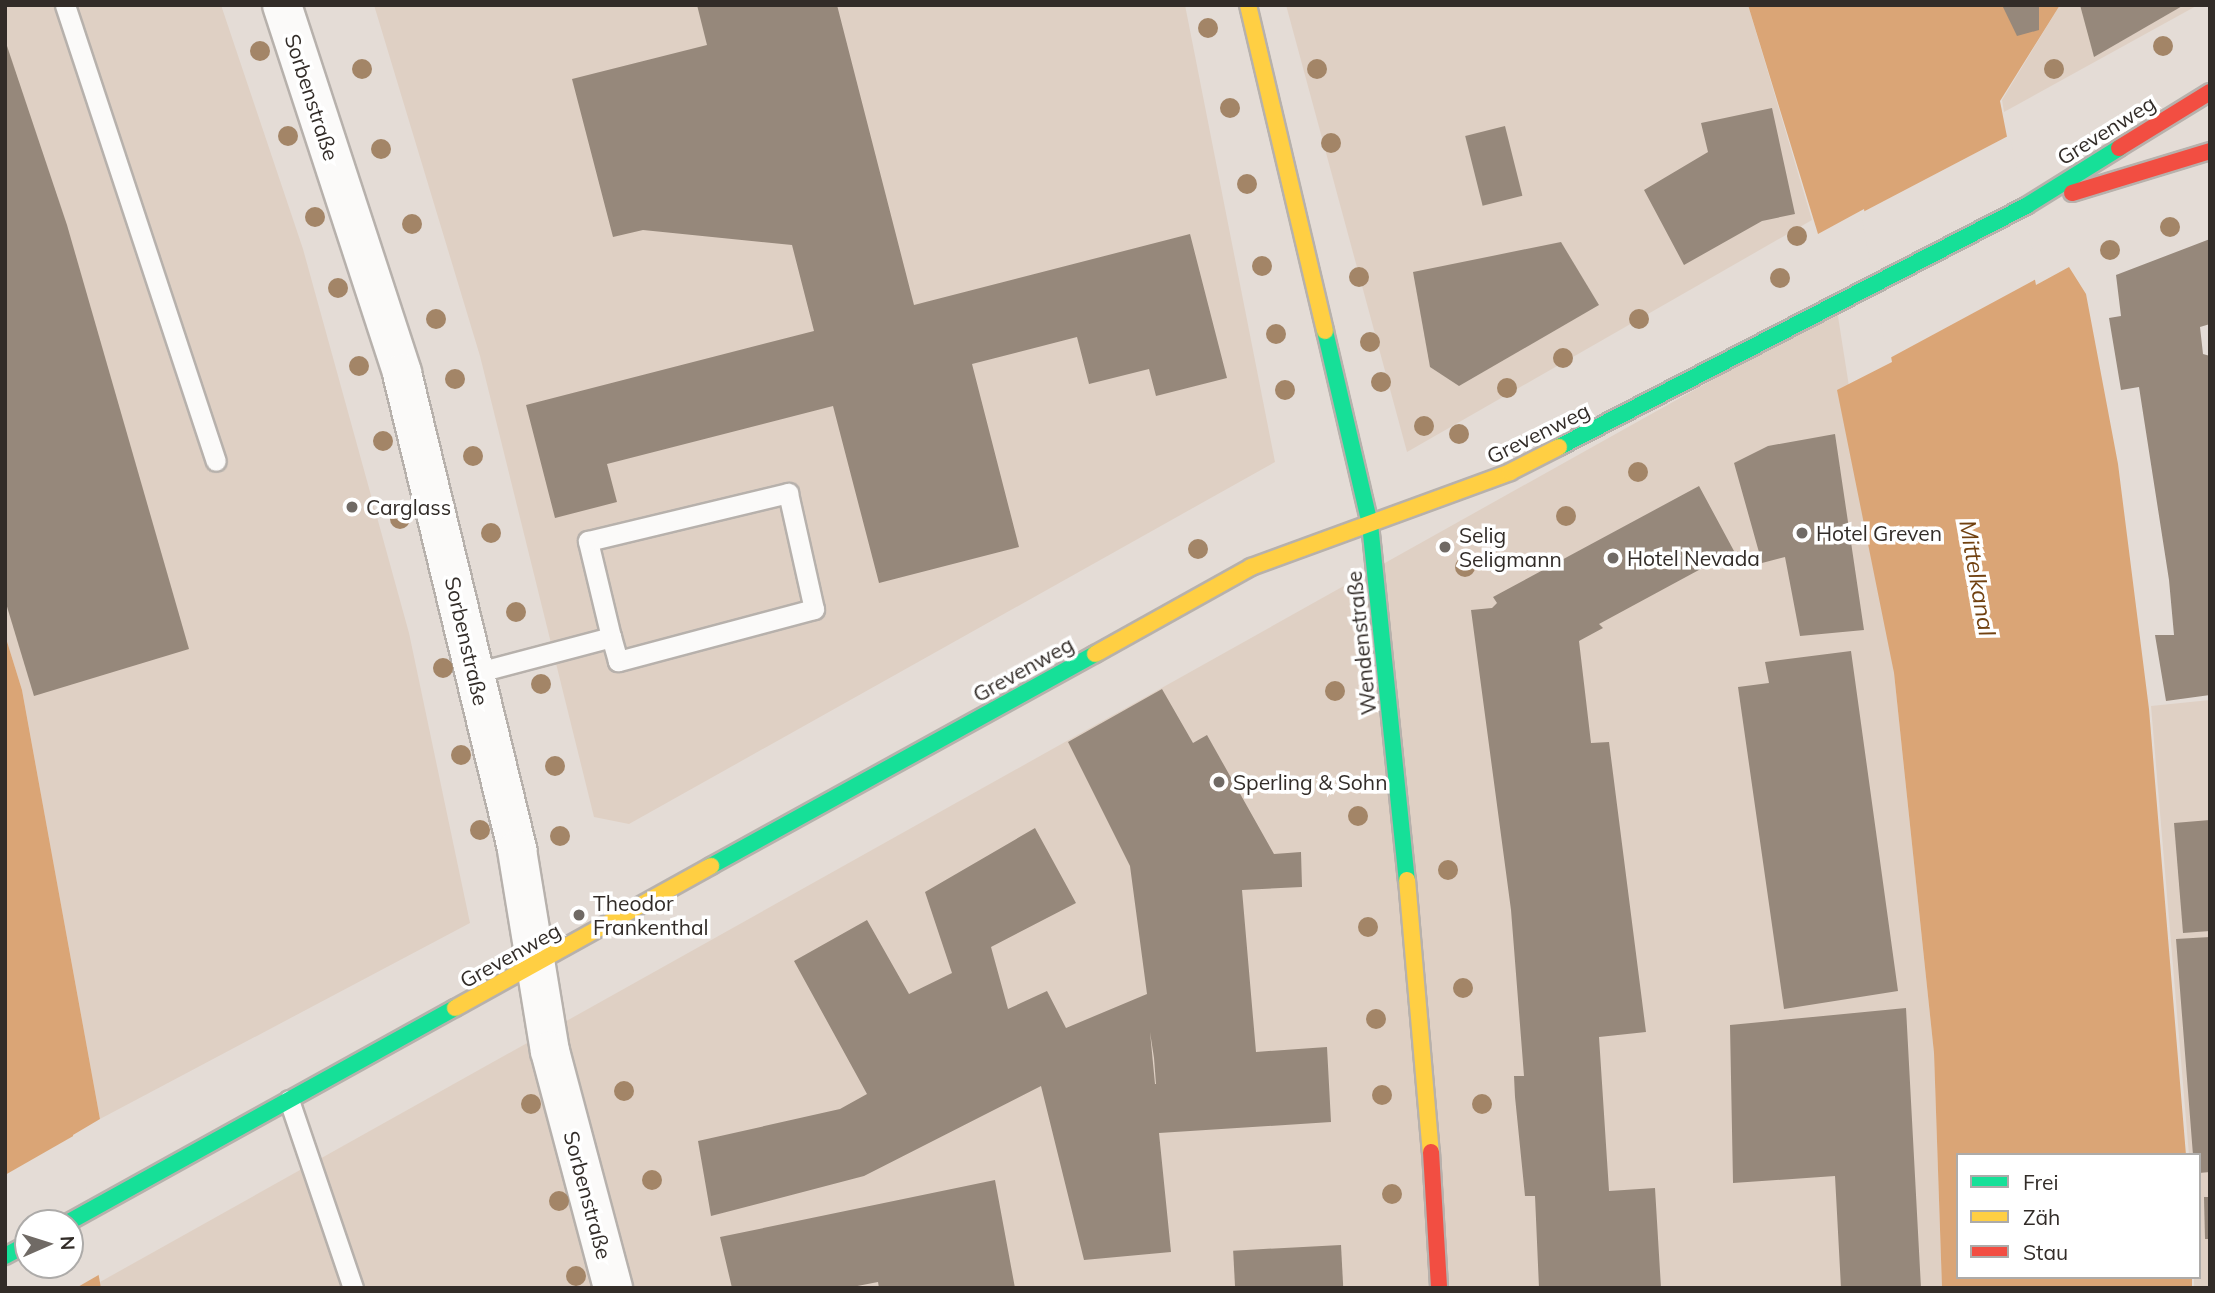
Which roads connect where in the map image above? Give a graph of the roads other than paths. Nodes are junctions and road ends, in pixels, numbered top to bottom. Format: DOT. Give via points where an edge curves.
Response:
graph roads {
  1 [pos="65,5"];
  2 [pos="282,5"];
  3 [pos="1248,5"];
  4 [pos="2210,92"];
  5 [pos="2210,152"];
  6 [pos="2026,206"];
  7 [pos="216,461"];
  8 [pos="1370,524"];
  9 [pos="611,637"];
  10 [pos="475,673"];
  11 [pos="537,964"];
  12 [pos="289,1100"];
  13 [pos="84,1214"];
  14 [pos="353,1288"];
  15 [pos="613,1288"];
  16 [pos="1439,1288"];
  1 -- 7 [label="lane"];
  2 -- 10 [label="street, Sorbenstraße" via="402,373"];
  3 -- 8 [label="main road, Wendenstraße"];
  4 -- 6 [label="main road, Grevenweg"];
  5 -- 6 [label="main road, Grevenweg"];
  6 -- 8 [label="main road, Grevenweg" via="1510,472"];
  8 -- 11 [label="main road, Grevenweg" via="1251,567"];
  8 -- 16 [label="main road, Wendenstraße" via="1426,1064"];
  9 -- 9 [label="lane" via="588,541 788,493 814,609 618,661"];
  9 -- 10 [label="lane"];
  10 -- 11 [label="street, Sorbenstraße" via="517,850"];
  11 -- 12 [label="main road, Grevenweg"];
  11 -- 15 [label="street, Sorbenstraße" via="550,1051"];
  12 -- 13 [label="main road, Grevenweg"];
  12 -- 14 [label="lane"];
}
